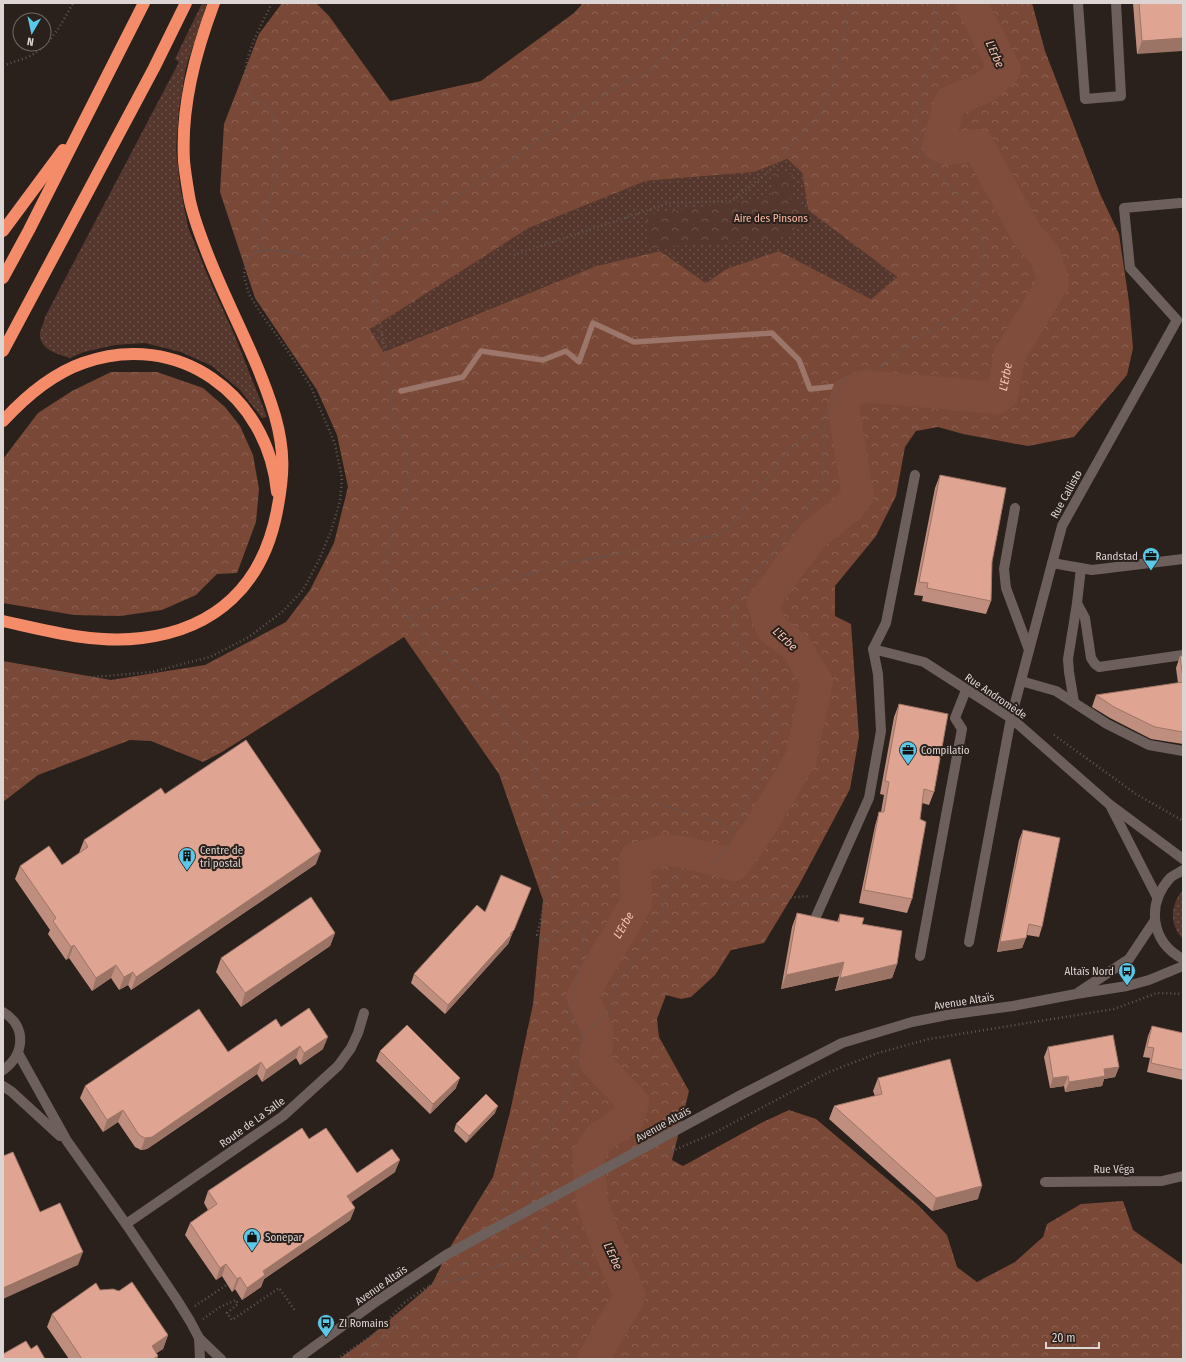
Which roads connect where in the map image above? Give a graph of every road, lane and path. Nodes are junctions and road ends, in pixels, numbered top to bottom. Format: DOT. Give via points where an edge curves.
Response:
graph roads {
  1 [pos="73,3"];
  2 [pos="144,3"];
  3 [pos="186,3"];
  4 [pos="214,3"];
  5 [pos="272,3"];
  6 [pos="726,3"];
  7 [pos="850,3"];
  8 [pos="931,3"];
  9 [pos="1078,3"];
  10 [pos="1116,3"];
  11 [pos="3,66"];
  12 [pos="83,124"];
  13 [pos="1180,203"];
  14 [pos="3,231"];
  15 [pos="385,238"];
  16 [pos="257,252"];
  17 [pos="514,255"];
  18 [pos="3,278"];
  19 [pos="3,352"];
  20 [pos="3,422"];
  21 [pos="826,426"];
  22 [pos="915,475"];
  23 [pos="1015,508"];
  24 [pos="277,514"];
  25 [pos="1183,559"];
  26 [pos="1052,563"];
  27 [pos="1081,568"];
  28 [pos="1077,603"];
  29 [pos="408,618"];
  30 [pos="3,621"];
  31 [pos="873,649"];
  32 [pos="1029,650"];
  33 [pos="1183,656"];
  34 [pos="3,663"];
  35 [pos="1021,681"];
  36 [pos="966,690"];
  37 [pos="1074,702"];
  38 [pos="1011,718"];
  39 [pos="1053,734"];
  40 [pos="1183,751"];
  41 [pos="1109,804"];
  42 [pos="548,805"];
  43 [pos="1183,821"];
  44 [pos="732,831"];
  45 [pos="1183,859"];
  46 [pos="1183,870"];
  47 [pos="826,895"];
  48 [pos="1157,897"];
  49 [pos="663,908"];
  50 [pos="1155,920"];
  51 [pos="814,922"];
  52 [pos="969,942"];
  53 [pos="920,956"];
  54 [pos="1183,959"];
  55 [pos="1183,966"];
  56 [pos="1076,994"];
  57 [pos="1183,994"];
  58 [pos="3,1012"];
  59 [pos="364,1013"];
  60 [pos="583,1037"];
  61 [pos="18,1053"];
  62 [pos="3,1070"];
  63 [pos="3,1086"];
  64 [pos="67,1141"];
  65 [pos="661,1156"];
  66 [pos="532,1159"];
  67 [pos="1183,1176"];
  68 [pos="1045,1182"];
  69 [pos="536,1191"];
  70 [pos="499,1211"];
  71 [pos="126,1224"];
  72 [pos="474,1256"];
  73 [pos="594,1279"];
  74 [pos="228,1284"];
  75 [pos="426,1288"];
  76 [pos="296,1312"];
  77 [pos="185,1313"];
  78 [pos="192,1326"];
  79 [pos="199,1338"];
  80 [pos="200,1359"];
  81 [pos="221,1359"];
  82 [pos="297,1359"];
  83 [pos="337,1359"];
  84 [pos="358,1359"];
  1 -- 11 [label="path" via="52,37 40,49"];
  2 -- 12 [label="highway"];
  3 -- 19 [label="highway"];
  4 -- 24 [label="highway" via="190,83 185,122 184,162 198,229 216,278 256,366 280,435 284,464"];
  5 -- 16 [label="path" via="251,45 245,79 254,99 268,106 272,114 278,149 277,169"];
  6 -- 15 [label="path" via="684,34 648,72 613,89 446,204"];
  7 -- 17 [label="path" via="835,81 815,122 791,145 780,161 732,201 670,203"];
  8 -- 21 [label="path" via="938,19 936,38 913,137 921,155 962,199 978,231 983,249 974,296 962,312 913,340 873,371 849,374 833,399"];
  9 -- 10 [label="street" via="1085,99 1121,96"];
  12 -- 14 [label="highway"];
  12 -- 18 [label="highway"];
  13 -- 26 [label="street, Rue Callisto" via="1124,208 1130,268 1177,320 1062,526"];
  15 -- 16 [label="path" via="361,252 317,260 291,252"];
  15 -- 29 [label="path" via="370,272 392,410 406,450 409,473 408,488 388,550 388,580 401,609"];
  16 -- 34 [label="path" via="246,260 244,276 249,294 311,387 335,444 342,478 340,501 331,531 303,590 282,612 249,637 210,657 152,672 82,678"];
  20 -- 24 [label="highway" via="42,385 72,368 93,360 138,354 158,356 190,366 211,376 232,395 256,426 272,463"];
  21 -- 29 [label="path" via="790,448 728,528 714,536 562,564 465,594"];
  21 -- 44 [label="path" via="822,481 805,511 745,584 734,609 736,641 753,670 773,725 760,774"];
  22 -- 31 [label="street" via="886,623"];
  23 -- 32 [label="street" via="1004,569 1006,588"];
  24 -- 30 [label="highway" via="267,549 243,588 224,606 188,627 152,637 110,639 62,633"];
  25 -- 27 [label="street" via="1092,570"];
  26 -- 27 [label="street"];
  26 -- 32 [label="street, Rue Callisto"];
  27 -- 28 [label="street"];
  28 -- 33 [label="street" via="1085,618 1091,658 1099,667"];
  28 -- 37 [label="street" via="1068,659"];
  29 -- 42 [label="path" via="426,638 488,694 523,744"];
  31 -- 36 [label="street, Rue Andromède" via="924,662"];
  31 -- 47 [label="street" via="878,674 881,731 869,798"];
  32 -- 35 [label="street, Rue Callisto"];
  35 -- 37 [label="street" via="1056,691"];
  35 -- 38 [label="street, Rue Callisto"];
  36 -- 38 [label="street, Rue Andromède"];
  36 -- 53 [label="street" via="955,718 962,729"];
  37 -- 40 [label="street" via="1107,724 1149,745"];
  38 -- 41 [label="street, Rue Andromède"];
  38 -- 52 [label="street, Rue Callisto"];
  39 -- 43 [label="path" via="1136,794"];
  41 -- 45 [label="street, Rue Andromède"];
  41 -- 48 [label="street, Rue Andromède"];
  42 -- 44 [label="path" via="574,808 599,799 647,800 720,822"];
  42 -- 60 [label="path" via="562,828 537,935 545,941 581,916 587,920 569,1018"];
  44 -- 49 [label="path" via="724,853 711,866 677,871 669,886"];
  46 -- 48 [label="street" via="1171,877"];
  47 -- 49 [label="path"];
  47 -- 51 [label="street"];
  48 -- 50 [label="street"];
  49 -- 60 [label="path" via="654,928 622,976 609,1012"];
  50 -- 54 [label="street" via="1160,939 1173,954"];
  50 -- 56 [label="street, Avenue Altaïs" via="1129,959"];
  55 -- 56 [label="street, Avenue Altaïs" via="1149,980"];
  56 -- 82 [label="street, Avenue Altaïs" via="912,1022 842,1043 446,1255"];
  57 -- 65 [label="path" via="1157,993 1114,1009 929,1039 878,1053 829,1072 716,1132"];
  58 -- 61 [label="street" via="13,1019 18,1030"];
  59 -- 71 [label="street, Route de La Salle" via="351,1048 338,1066 283,1116"];
  60 -- 66 [label="path" via="569,1090 555,1121"];
  61 -- 62 [label="street" via="12,1063"];
  61 -- 64 [label="street"];
  63 -- 64 [label="street"];
  64 -- 71 [label="street"];
  66 -- 69 [label="path"];
  66 -- 70 [label="path"];
  67 -- 68 [label="street, Rue Véga" via="1162,1181"];
  71 -- 77 [label="street"];
  72 -- 75 [label="path"];
  73 -- 75 [label="path" via="584,1264 568,1257 563,1236 547,1226 541,1247 475,1275"];
  74 -- 77 [label="path"];
  75 -- 83 [label="path" via="404,1303 377,1332"];
  75 -- 84 [label="path" via="418,1301 373,1349"];
  76 -- 78 [label="path" via="279,1288 232,1320 227,1313 238,1304 236,1300 220,1307"];
  77 -- 78 [label="street"];
  78 -- 79 [label="street"];
  79 -- 80 [label="street"];
  79 -- 81 [label="street"];
}
